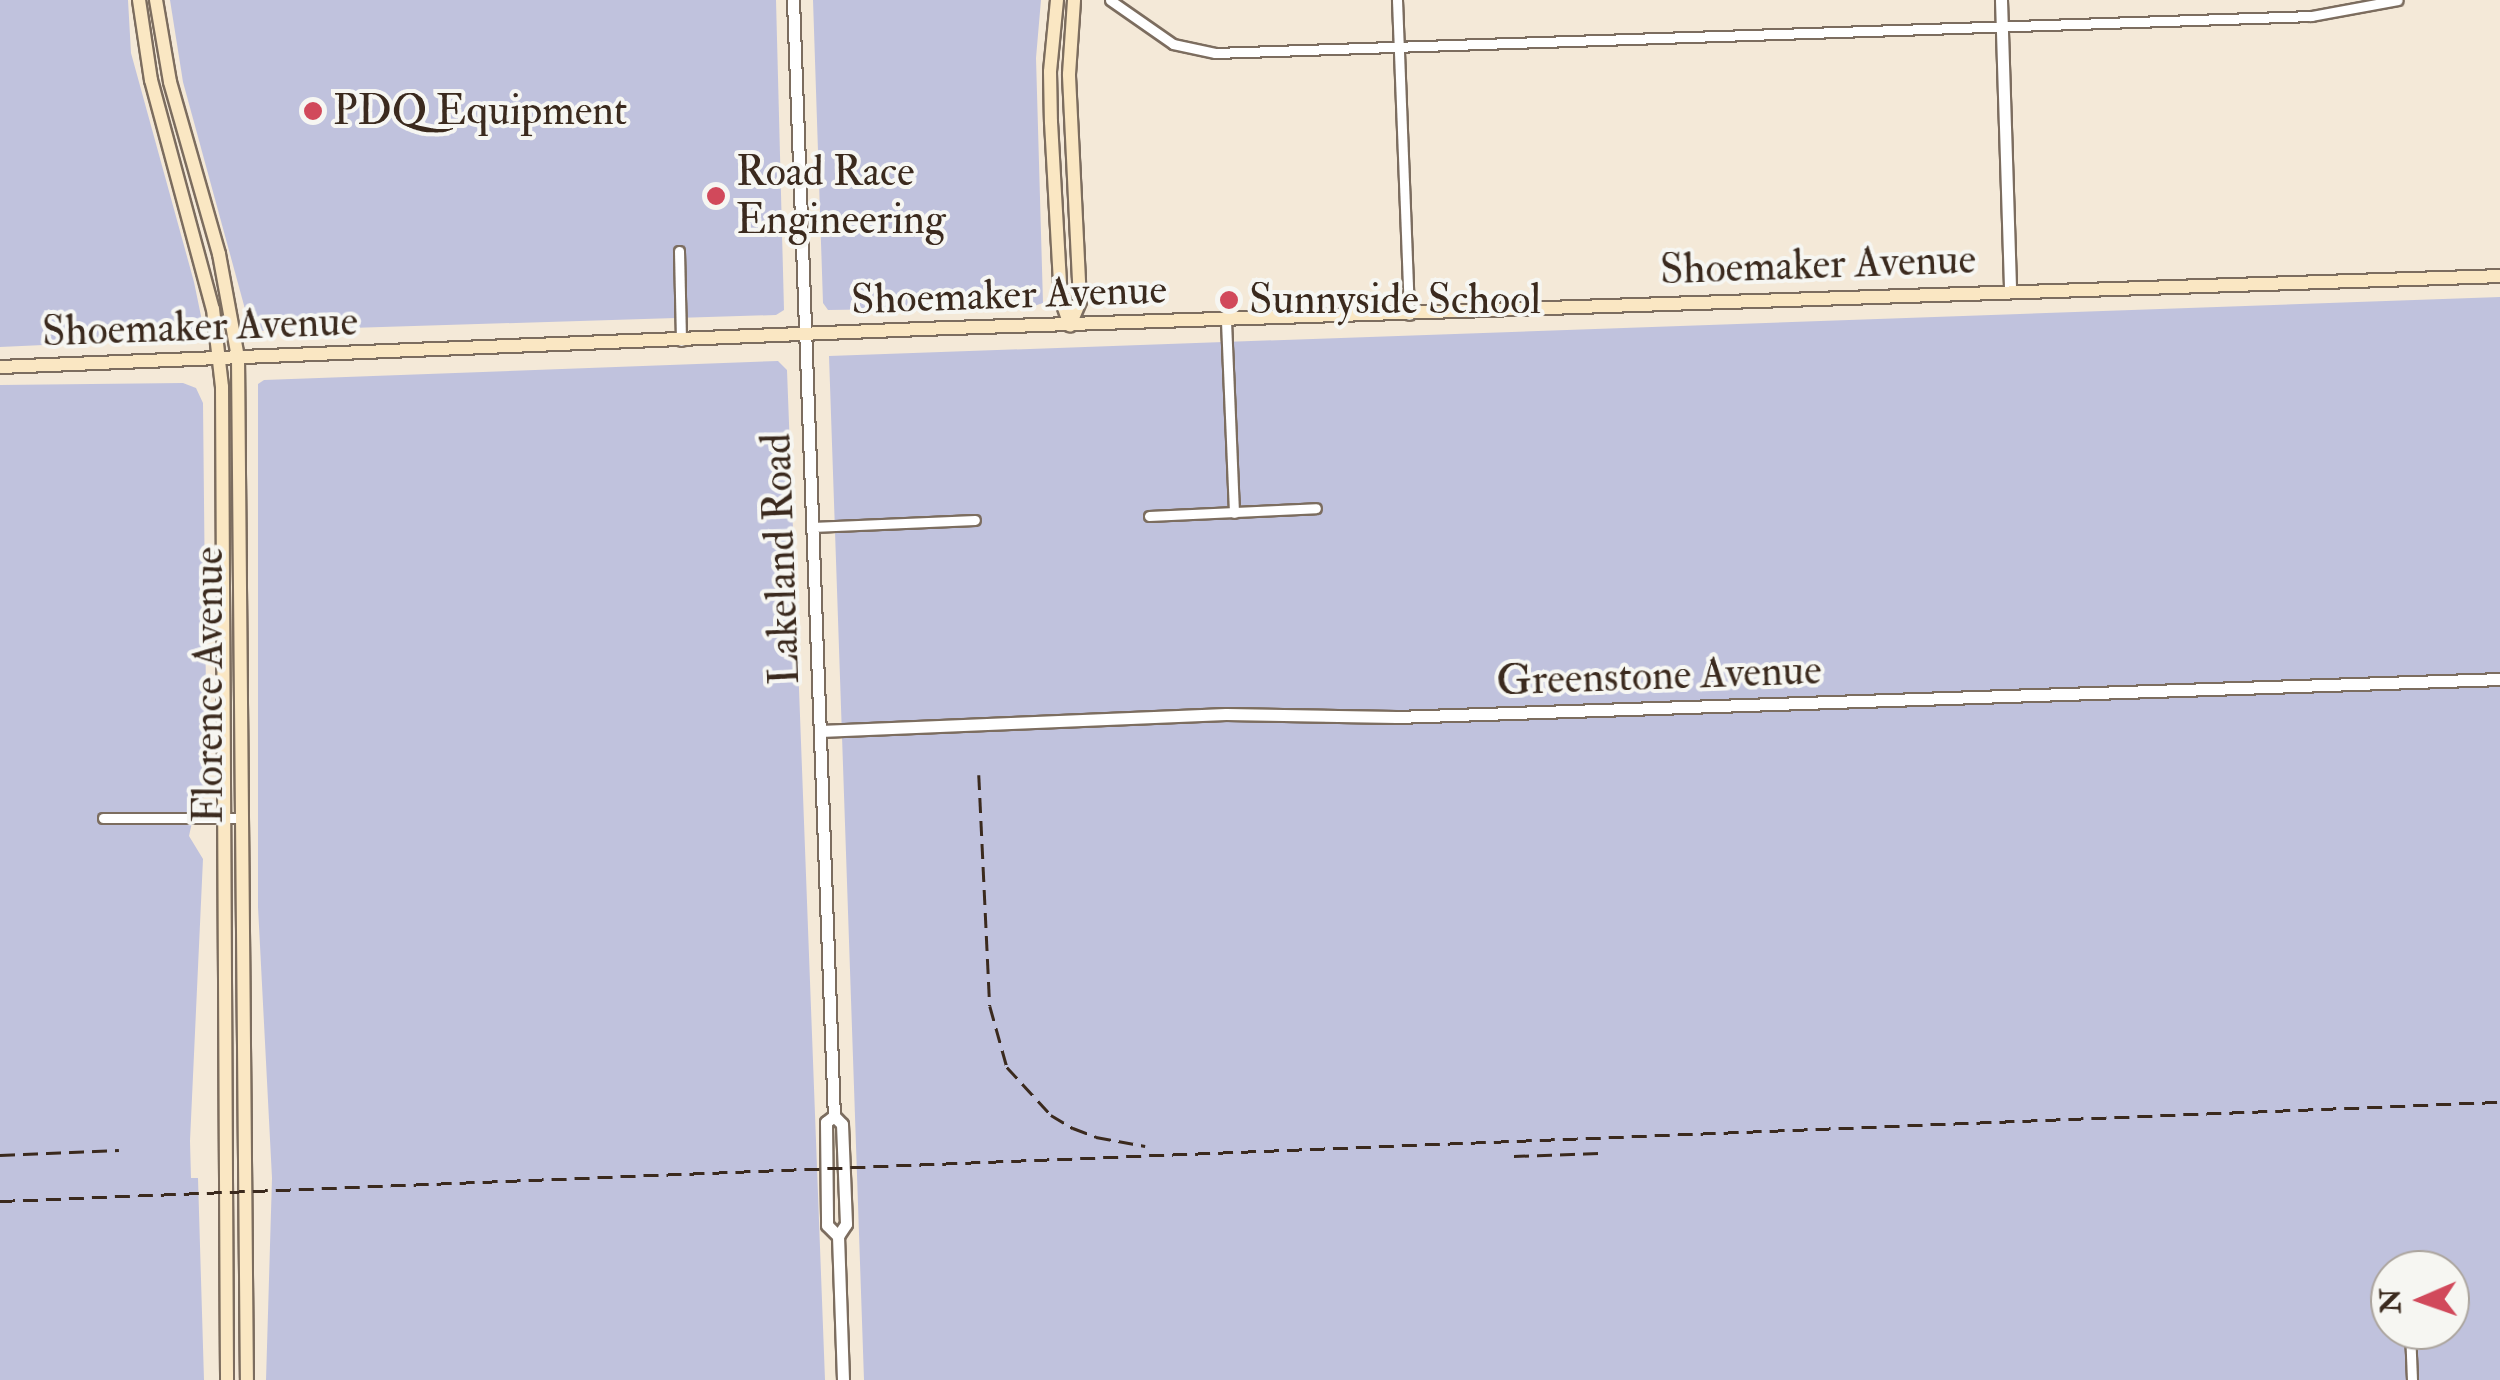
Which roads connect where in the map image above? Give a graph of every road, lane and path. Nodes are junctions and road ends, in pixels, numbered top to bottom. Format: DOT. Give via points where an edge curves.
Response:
graph roads {
  1 [pos="139,0"];
  2 [pos="156,0"];
  3 [pos="793,0"];
  4 [pos="1057,0"];
  5 [pos="1074,0"];
  6 [pos="1110,0"];
  7 [pos="1398,0"];
  8 [pos="2001,0"];
  9 [pos="2398,0"];
  10 [pos="2000,28"];
  11 [pos="1400,48"];
  12 [pos="1051,122"];
  13 [pos="1070,123"];
  14 [pos="679,251"];
  15 [pos="2500,276"];
  16 [pos="2010,292"];
  17 [pos="1409,315"];
  18 [pos="1226,322"];
  19 [pos="1070,325"];
  20 [pos="806,336"];
  21 [pos="681,341"];
  22 [pos="238,358"];
  23 [pos="219,359"];
  24 [pos="0,367"];
  25 [pos="1316,508"];
  26 [pos="1234,512"];
  27 [pos="1149,516"];
  28 [pos="975,520"];
  29 [pos="812,527"];
  30 [pos="241,548"];
  31 [pos="224,549"];
  32 [pos="2500,679"];
  33 [pos="820,732"];
  34 [pos="103,818"];
  35 [pos="225,818"];
  36 [pos="243,818"];
  37 [pos="2411,1350"];
  38 [pos="227,1380"];
  39 [pos="246,1380"];
  40 [pos="842,1380"];
  41 [pos="2412,1380"];
  1 -- 23 [label="main road, Florence Avenue" via="151,80 202,258"];
  2 -- 22 [label="main road, Florence Avenue"];
  3 -- 20 [label="street, Lakeland Road"];
  4 -- 12 [label="main road"];
  5 -- 13 [label="main road"];
  6 -- 11 [label="street" via="1160,37 1200,52"];
  7 -- 11 [label="street"];
  8 -- 10 [label="street"];
  9 -- 10 [label="street" via="2312,16"];
  10 -- 11 [label="street"];
  10 -- 16 [label="street"];
  11 -- 17 [label="street"];
  12 -- 13 [label="main road"];
  12 -- 19 [label="main road" via="1061,299"];
  13 -- 19 [label="main road" via="1080,301"];
  14 -- 21 [label="street"];
  15 -- 16 [label="main road, Shoemaker Avenue"];
  16 -- 17 [label="main road, Shoemaker Avenue"];
  17 -- 18 [label="main road, Shoemaker Avenue"];
  18 -- 19 [label="main road, Shoemaker Avenue"];
  18 -- 26 [label="street"];
  19 -- 20 [label="main road, Shoemaker Avenue"];
  20 -- 21 [label="main road, Shoemaker Avenue"];
  20 -- 29 [label="street, Lakeland Road"];
  21 -- 22 [label="main road, Shoemaker Avenue"];
  22 -- 23 [label="main road, Shoemaker Avenue"];
  22 -- 30 [label="main road, Florence Avenue"];
  23 -- 24 [label="main road, Shoemaker Avenue"];
  23 -- 31 [label="main road, Florence Avenue"];
  25 -- 26 [label="street"];
  26 -- 27 [label="street"];
  28 -- 29 [label="street"];
  29 -- 33 [label="street, Lakeland Road"];
  30 -- 31 [label="main road"];
  30 -- 36 [label="main road, Florence Avenue"];
  31 -- 35 [label="main road, Florence Avenue"];
  32 -- 33 [label="street, Greenstone Avenue" via="1408,717 1226,714"];
  33 -- 40 [label="street, Lakeland Road" via="834,1116 826,1122 828,1225 838,1236"];
  34 -- 35 [label="street"];
  35 -- 36 [label="street"];
  35 -- 38 [label="main road, Florence Avenue"];
  36 -- 39 [label="main road, Florence Avenue"];
  37 -- 41 [label="street"];
}
